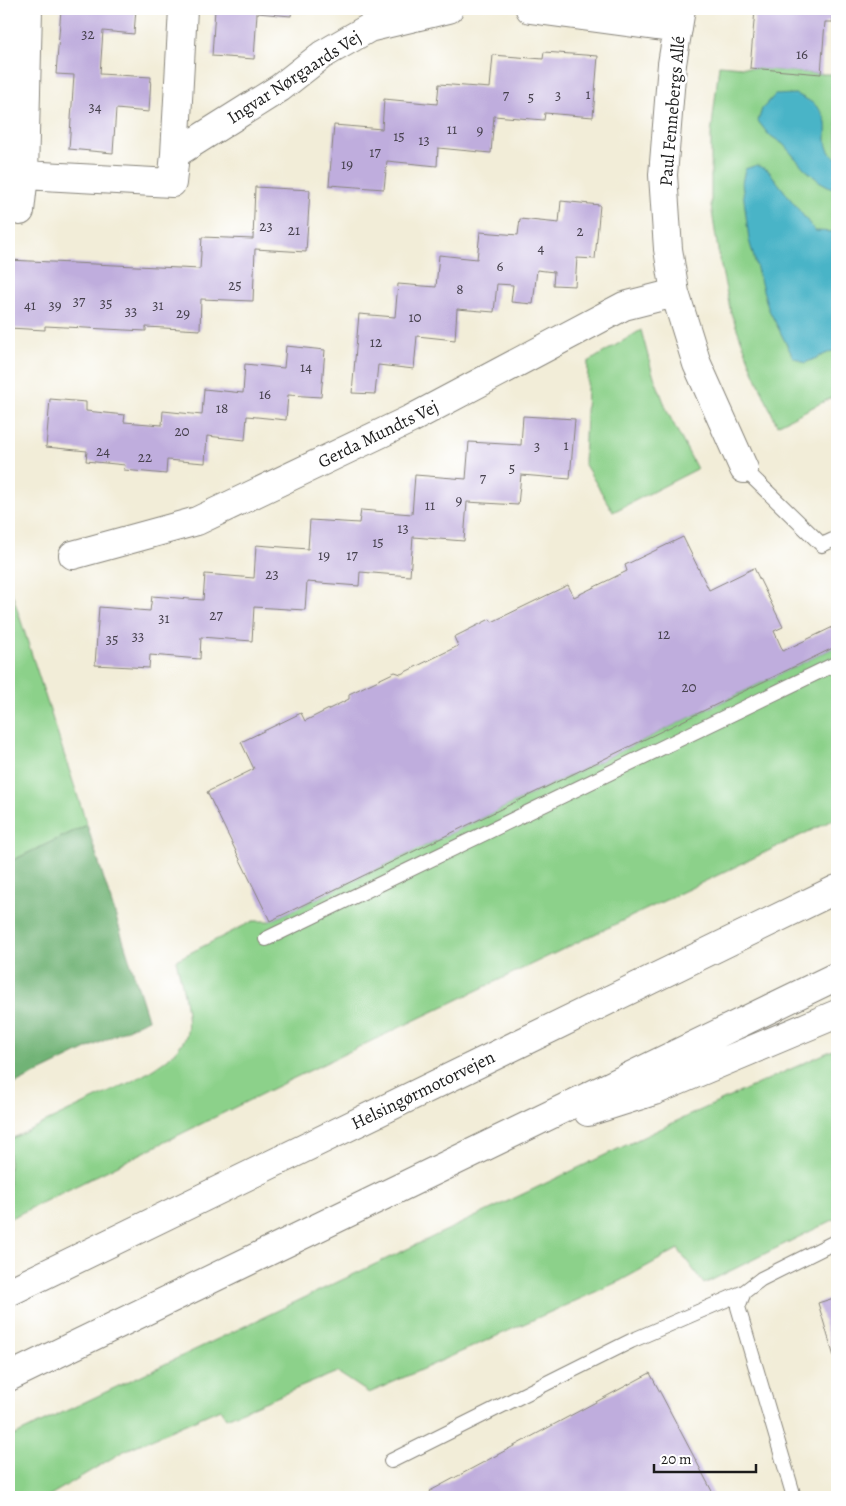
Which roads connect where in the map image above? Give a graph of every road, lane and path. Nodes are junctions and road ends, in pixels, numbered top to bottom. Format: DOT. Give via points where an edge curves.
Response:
graph roads {
  1 [pos="28,9"];
  2 [pos="183,9"];
  3 [pos="449,9"];
  4 [pos="530,9"];
  5 [pos="680,19"];
  6 [pos="175,154"];
  7 [pos="24,175"];
  8 [pos="20,211"];
  9 [pos="675,293"];
  10 [pos="744,469"];
  11 [pos="837,538"];
  12 [pos="73,555"];
  13 [pos="837,663"];
  14 [pos="837,871"];
  15 [pos="837,889"];
  16 [pos="266,939"];
  17 [pos="700,955"];
  18 [pos="837,976"];
  19 [pos="837,1014"];
  20 [pos="496,1141"];
  21 [pos="837,1241"];
  22 [pos="9,1292"];
  23 [pos="744,1292"];
  24 [pos="9,1377"];
  25 [pos="391,1461"];
  26 [pos="794,1497"];
  1 -- 7 [label="main road"];
  2 -- 6 [label="main road"];
  3 -- 6 [label="main road, Ingvar Nørgaards Vej" via="369,28 322,55 280,88"];
  4 -- 5 [label="main road"];
  5 -- 9 [label="main road, Paul Fennebergs Allé" via="672,64 663,175 668,249"];
  6 -- 7 [label="main road" via="172,183"];
  7 -- 8 [label="main road"];
  9 -- 10 [label="main road, Paul Fennebergs Allé" via="697,364"];
  9 -- 12 [label="main road, Gerda Mundts Vej" via="624,306 412,419 196,521"];
  10 -- 11 [label="lane" via="822,546"];
  13 -- 16 [label="lane"];
  14 -- 17 [label="main road"];
  15 -- 17 [label="main road, Helsingørmotorvejen"];
  17 -- 22 [label="main road, Helsingørmotorvejen"];
  18 -- 20 [label="main road"];
  19 -- 20 [label="main road" via="654,1091"];
  20 -- 24 [label="main road"];
  21 -- 23 [label="lane" via="761,1278"];
  23 -- 25 [label="lane" via="631,1341"];
  23 -- 26 [label="lane" via="738,1307"];
}
